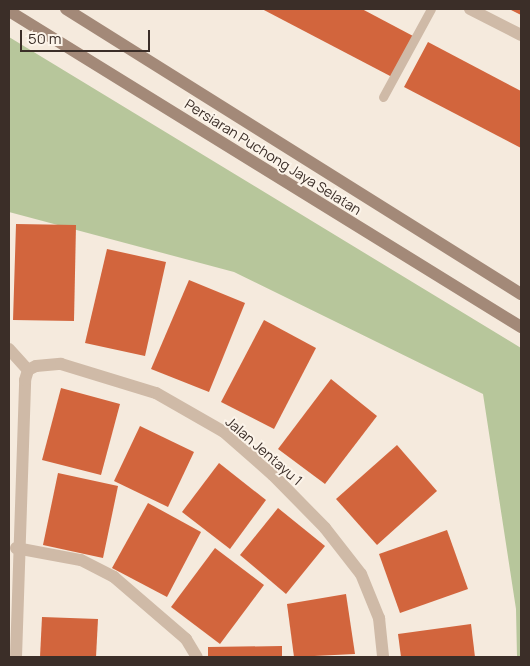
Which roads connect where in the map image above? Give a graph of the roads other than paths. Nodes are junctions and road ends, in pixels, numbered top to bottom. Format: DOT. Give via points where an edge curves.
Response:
graph roads {
  1 [pos="66,9"];
  2 [pos="432,9"];
  3 [pos="470,9"];
  4 [pos="9,11"];
  5 [pos="521,35"];
  6 [pos="383,97"];
  7 [pos="521,294"];
  8 [pos="521,327"];
  9 [pos="9,349"];
  10 [pos="28,370"];
  11 [pos="16,548"];
  12 [pos="16,657"];
  13 [pos="197,657"];
  14 [pos="383,657"];
  1 -- 7 [label="main road, Persiaran Puchong Jaya Selatan"];
  2 -- 6 [label="lane"];
  3 -- 5 [label="street"];
  4 -- 8 [label="main road, Persiaran Puchong Jaya Selatan"];
  9 -- 10 [label="street"];
  10 -- 11 [label="street"];
  10 -- 14 [label="street, Jalan Jentayu 1" via="61,364 92,371 156,394 224,432 326,528 361,574 378,618"];
  11 -- 12 [label="street"];
  11 -- 13 [label="street" via="81,560 114,577 186,639"];
}
